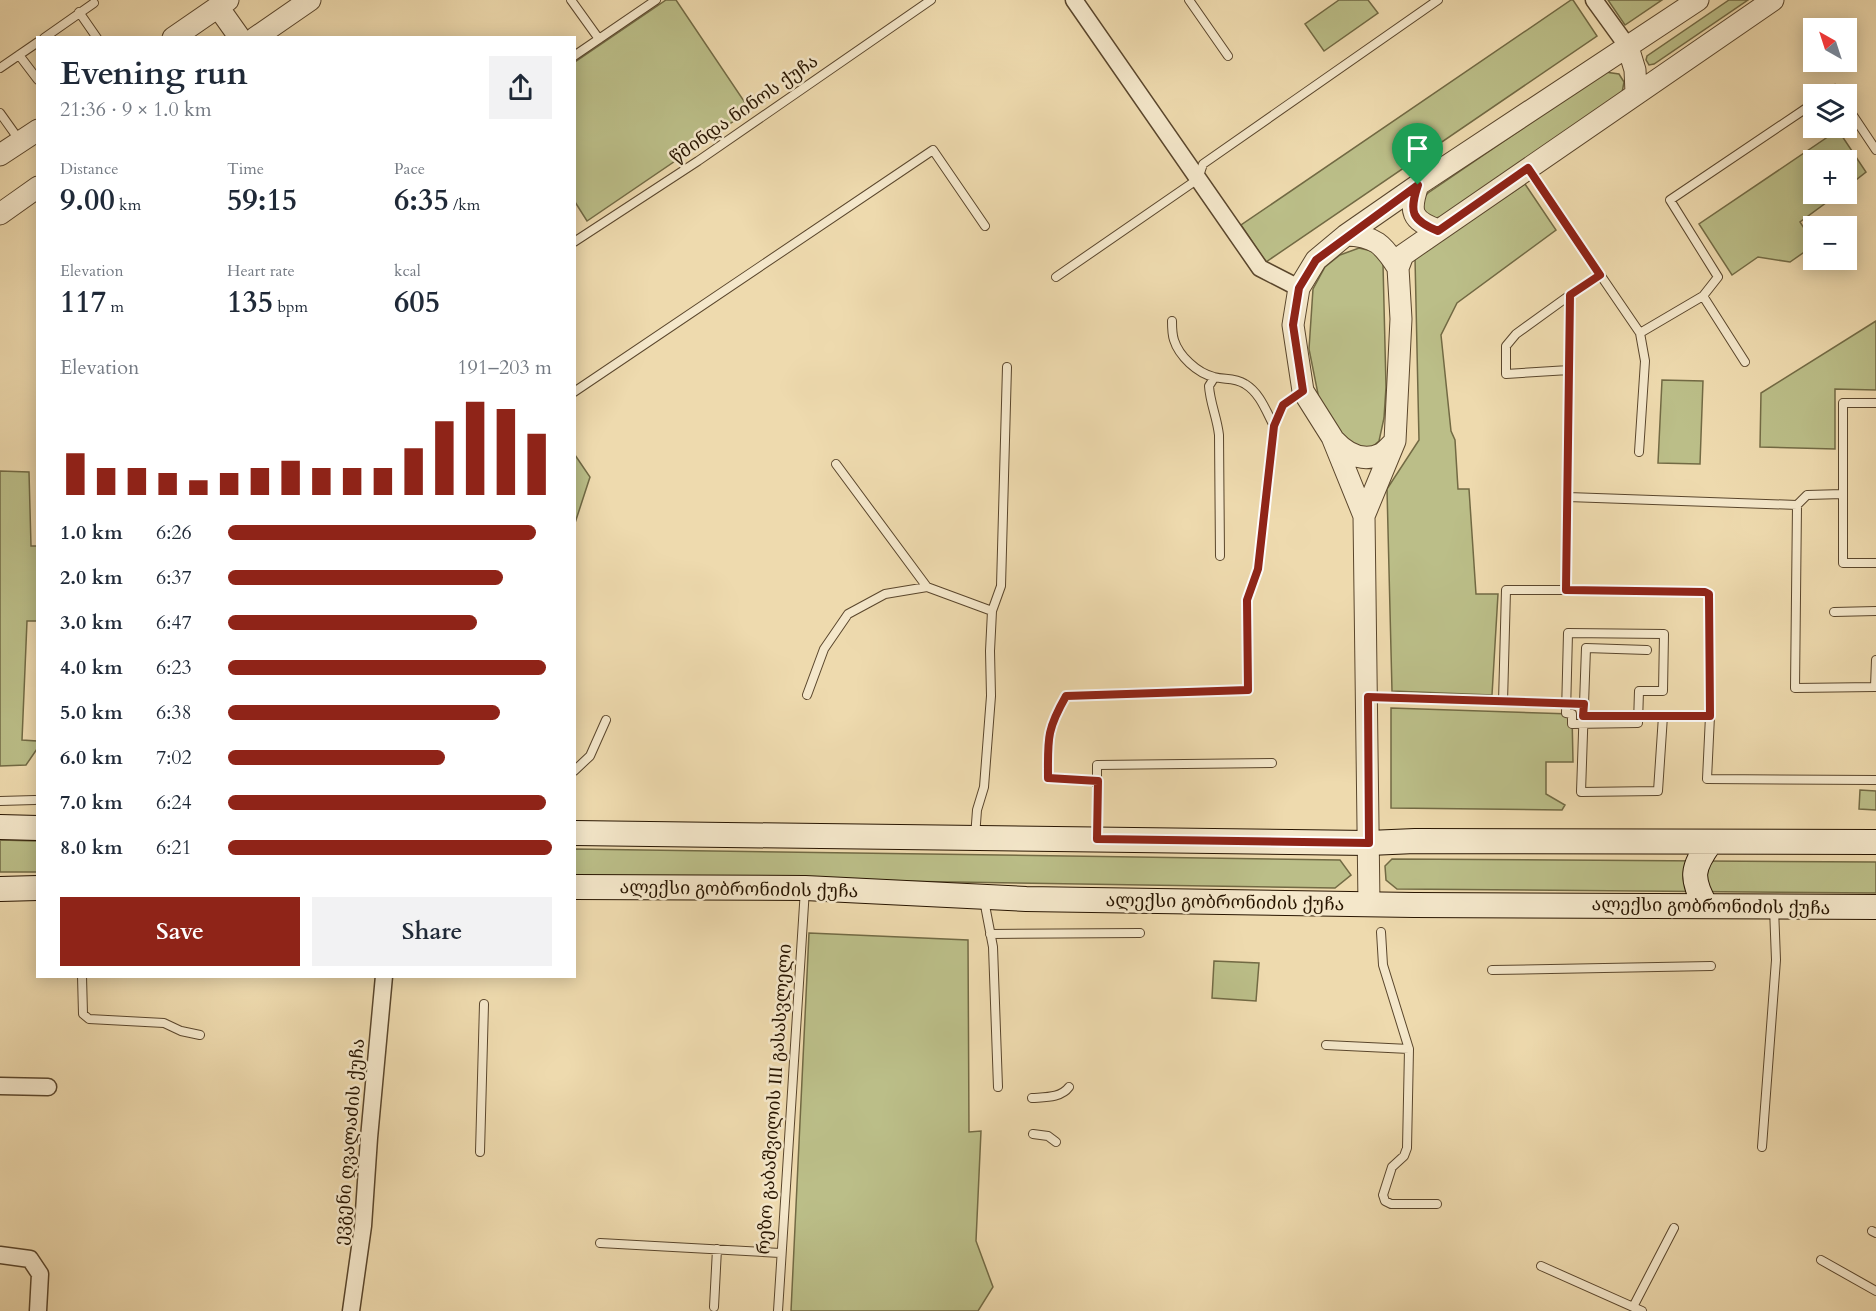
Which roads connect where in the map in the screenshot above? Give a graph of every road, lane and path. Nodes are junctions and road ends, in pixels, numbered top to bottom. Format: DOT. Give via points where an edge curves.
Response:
graph roads {
  1 [pos="310,0"];
  2 [pos="571,0"];
  3 [pos="656,0"];
  4 [pos="931,0"];
  5 [pos="1074,0"];
  6 [pos="1190,0"];
  7 [pos="1438,0"];
  8 [pos="1594,0"];
  9 [pos="1698,0"];
  10 [pos="1773,0"];
  11 [pos="220,2"];
  12 [pos="94,3"];
  13 [pos="79,12"];
  14 [pos="47,36"];
  15 [pos="95,36"];
  16 [pos="176,36"];
  17 [pos="239,36"];
  18 [pos="258,36"];
  19 [pos="599,39"];
  20 [pos="36,43"];
  21 [pos="1628,47"];
  22 [pos="19,55"];
  23 [pos="576,55"];
  24 [pos="1228,57"];
  25 [pos="0,69"];
  26 [pos="36,77"];
  27 [pos="1636,93"];
  28 [pos="1803,110"];
  29 [pos="0,113"];
  30 [pos="1857,122"];
  31 [pos="29,136"];
  32 [pos="1876,150"];
  33 [pos="0,155"];
  34 [pos="1528,168"];
  35 [pos="1198,179"];
  36 [pos="1418,185"];
  37 [pos="36,188"];
  38 [pos="10,200"];
  39 [pos="0,214"];
  40 [pos="985,226"];
  41 [pos="1438,231"];
  42 [pos="1346,236"];
  43 [pos="576,241"];
  44 [pos="1398,268"];
  45 [pos="1600,275"];
  46 [pos="1056,277"];
  47 [pos="1299,288"];
  48 [pos="1570,295"];
  49 [pos="1703,296"];
  50 [pos="1172,321"];
  51 [pos="1640,333"];
  52 [pos="1745,362"];
  53 [pos="1007,367"];
  54 [pos="1569,370"];
  55 [pos="1214,378"];
  56 [pos="576,391"];
  57 [pos="1303,391"];
  58 [pos="1876,403"];
  59 [pos="1274,426"];
  60 [pos="1332,437"];
  61 [pos="1395,441"];
  62 [pos="1639,452"];
  63 [pos="836,464"];
  64 [pos="1843,494"];
  65 [pos="1568,497"];
  66 [pos="1797,505"];
  67 [pos="1364,516"];
  68 [pos="1220,556"];
  69 [pos="1876,563"];
  70 [pos="927,587"];
  71 [pos="1566,590"];
  72 [pos="1876,610"];
  73 [pos="992,611"];
  74 [pos="1834,612"];
  75 [pos="1647,650"];
  76 [pos="1876,660"];
  77 [pos="807,695"];
  78 [pos="1368,697"];
  79 [pos="1503,702"];
  80 [pos="1567,704"];
  81 [pos="1584,704"];
  82 [pos="1639,716"];
  83 [pos="1663,716"];
  84 [pos="1710,716"];
  85 [pos="606,720"];
  86 [pos="1583,720"];
  87 [pos="1272,763"];
  88 [pos="576,769"];
  89 [pos="1876,780"];
  90 [pos="1098,781"];
  91 [pos="35,800"];
  92 [pos="0,801"];
  93 [pos="0,827"];
  94 [pos="36,828"];
  95 [pos="576,833"];
  96 [pos="975,837"];
  97 [pos="1097,839"];
  98 [pos="1369,843"];
  99 [pos="1710,843"];
  100 [pos="1876,843"];
  101 [pos="576,887"];
  102 [pos="36,888"];
  103 [pos="805,888"];
  104 [pos="0,889"];
  105 [pos="983,896"];
  106 [pos="1369,904"];
  107 [pos="1706,906"];
  108 [pos="1774,907"];
  109 [pos="1876,907"];
  110 [pos="1381,932"];
  111 [pos="1140,933"];
  112 [pos="990,934"];
  113 [pos="1711,966"];
  114 [pos="1492,970"];
  115 [pos="82,978"];
  116 [pos="384,978"];
  117 [pos="484,1004"];
  118 [pos="201,1035"];
  119 [pos="1326,1045"];
  120 [pos="1408,1048"];
  121 [pos="0,1086"];
  122 [pos="48,1087"];
  123 [pos="1069,1087"];
  124 [pos="998,1088"];
  125 [pos="1032,1098"];
  126 [pos="1033,1134"];
  127 [pos="1056,1142"];
  128 [pos="1762,1148"];
  129 [pos="480,1152"];
  130 [pos="1437,1204"];
  131 [pos="1674,1228"];
  132 [pos="600,1244"];
  133 [pos="717,1249"];
  134 [pos="780,1253"];
  135 [pos="0,1255"];
  136 [pos="1821,1260"];
  137 [pos="1541,1266"];
  138 [pos="1876,1291"];
  139 [pos="714,1307"];
  140 [pos="1633,1307"];
  141 [pos="38,1311"];
  142 [pos="351,1311"];
  143 [pos="777,1311"];
  144 [pos="1642,1311"];
  1 -- 18 [label="street"];
  2 -- 19 [label="lane"];
  3 -- 19 [label="lane"];
  4 -- 43 [label="lane, წმინდა ნინოს ქუჩა"];
  5 -- 35 [label="street"];
  6 -- 24 [label="lane"];
  7 -- 35 [label="lane" via="1203,164"];
  8 -- 21 [label="street"];
  9 -- 21 [label="street"];
  10 -- 27 [label="street"];
  11 -- 16 [label="street"];
  11 -- 17 [label="street"];
  12 -- 13 [label="lane"];
  13 -- 14 [label="lane"];
  13 -- 15 [label="lane"];
  19 -- 23 [label="lane"];
  20 -- 22 [label="lane"];
  21 -- 27 [label="street"];
  21 -- 36 [label="street"];
  22 -- 25 [label="lane"];
  22 -- 26 [label="lane"];
  27 -- 34 [label="street"];
  28 -- 49 [label="lane" via="1670,200 1718,277"];
  29 -- 31 [label="lane"];
  30 -- 32 [label="lane"];
  31 -- 33 [label="street"];
  34 -- 41 [label="street"];
  34 -- 45 [label="lane"];
  35 -- 46 [label="lane"];
  35 -- 47 [label="street" via="1260,268"];
  36 -- 41 [label="street" via="1412,204 1415,218"];
  36 -- 42 [label="street"];
  37 -- 38 [label="street"];
  38 -- 39 [label="street"];
  40 -- 56 [label="lane" via="933,150"];
  41 -- 44 [label="street" via="1402,255"];
  42 -- 44 [label="street" via="1363,236 1378,242"];
  42 -- 47 [label="street" via="1316,260"];
  44 -- 61 [label="street" via="1401,319"];
  45 -- 48 [label="lane"];
  45 -- 51 [label="lane"];
  47 -- 57 [label="street" via="1293,325"];
  48 -- 54 [label="lane"];
  48 -- 54 [label="lane" via="1516,334 1506,346 1506,374"];
  49 -- 51 [label="lane"];
  49 -- 52 [label="lane"];
  50 -- 55 [label="lane" via="1173,339 1179,350 1190,364"];
  51 -- 62 [label="lane" via="1645,361"];
  53 -- 73 [label="lane" via="1001,585"];
  54 -- 65 [label="lane"];
  55 -- 59 [label="lane" via="1236,379 1247,385"];
  55 -- 68 [label="lane" via="1209,386 1219,435"];
  57 -- 59 [label="lane" via="1283,405"];
  57 -- 60 [label="street"];
  58 -- 64 [label="lane" via="1843,402"];
  59 -- 90 [label="lane" via="1258,569 1247,600 1248,690 1066,696 1048,733 1048,778"];
  60 -- 61 [label="street" via="1344,451 1362,458 1381,454"];
  60 -- 67 [label="street"];
  61 -- 67 [label="street"];
  63 -- 70 [label="lane"];
  64 -- 66 [label="lane" via="1807,495"];
  64 -- 69 [label="lane" via="1843,563"];
  65 -- 66 [label="lane"];
  65 -- 71 [label="lane"];
  66 -- 76 [label="lane" via="1795,688 1875,687"];
  67 -- 78 [label="street"];
  70 -- 73 [label="lane"];
  70 -- 77 [label="lane" via="885,594 848,614 824,649"];
  71 -- 79 [label="lane" via="1506,590"];
  71 -- 84 [label="lane" via="1709,594"];
  72 -- 74 [label="lane"];
  73 -- 96 [label="lane" via="985,776"];
  75 -- 81 [label="lane" via="1586,648"];
  78 -- 79 [label="lane"];
  78 -- 98 [label="street"];
  79 -- 80 [label="lane"];
  80 -- 81 [label="lane"];
  80 -- 82 [label="lane" via="1568,633 1664,634 1663,691 1639,691"];
  80 -- 86 [label="lane" via="1566,713 1572,714 1572,724"];
  81 -- 86 [label="lane"];
  82 -- 83 [label="lane"];
  82 -- 86 [label="lane"];
  83 -- 84 [label="lane"];
  83 -- 86 [label="lane" via="1660,788 1655,793 1581,792"];
  84 -- 89 [label="lane" via="1707,779"];
  85 -- 88 [label="lane" via="590,756"];
  87 -- 90 [label="lane" via="1097,765"];
  90 -- 97 [label="lane"];
  91 -- 92 [label="lane"];
  93 -- 94 [label="main road"];
  95 -- 96 [label="main road"];
  96 -- 97 [label="main road"];
  97 -- 98 [label="main road"];
  98 -- 99 [label="main road"];
  98 -- 106 [label="street"];
  99 -- 100 [label="main road"];
  99 -- 107 [label="main road" via="1695,868 1695,880"];
  101 -- 103 [label="main road, ალექსი გობრონიძის ქუჩა"];
  102 -- 104 [label="main road"];
  103 -- 105 [label="main road, ალექსი გობრონიძის ქუჩა"];
  103 -- 134 [label="lane, რეზო გაბაშვილის III გასასვლელი"];
  105 -- 106 [label="main road, ალექსი გობრონიძის ქუჩა"];
  105 -- 112 [label="lane"];
  106 -- 107 [label="main road, ალექსი გობრონიძის ქუჩა"];
  107 -- 108 [label="main road, ალექსი გობრონიძის ქუჩა"];
  108 -- 109 [label="main road, ალექსი გობრონიძის ქუჩა"];
  108 -- 128 [label="lane" via="1776,960"];
  110 -- 120 [label="lane" via="1383,965"];
  111 -- 112 [label="lane"];
  112 -- 124 [label="lane"];
  113 -- 114 [label="lane"];
  115 -- 118 [label="lane" via="82,1014 89,1019 164,1023"];
  116 -- 142 [label="street, ევგენი ღვალაძის ქუჩა" via="363,1226"];
  117 -- 129 [label="lane"];
  119 -- 120 [label="lane"];
  120 -- 130 [label="lane" via="1407,1148 1392,1167 1383,1195 1391,1204"];
  121 -- 122 [label="street"];
  123 -- 125 [label="lane" via="1065,1093"];
  126 -- 127 [label="lane" via="1048,1136"];
  131 -- 140 [label="lane"];
  132 -- 133 [label="lane"];
  133 -- 134 [label="lane"];
  133 -- 139 [label="lane"];
  134 -- 143 [label="lane, რეზო გაბაშვილის III გასასვლელი"];
  135 -- 141 [label="street" via="30,1259 40,1274"];
  136 -- 138 [label="lane"];
  137 -- 140 [label="lane"];
  140 -- 144 [label="lane"];
}
